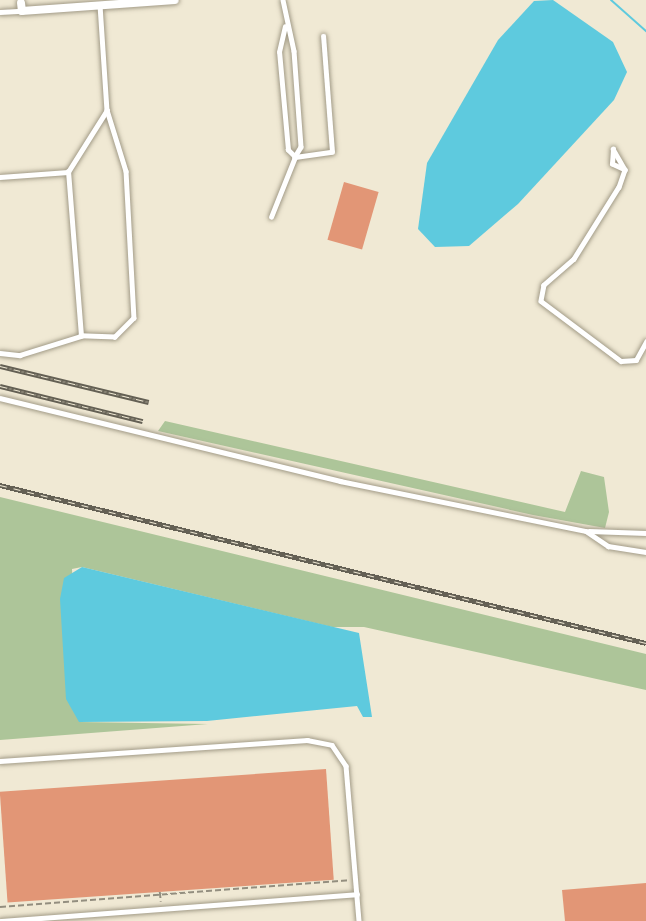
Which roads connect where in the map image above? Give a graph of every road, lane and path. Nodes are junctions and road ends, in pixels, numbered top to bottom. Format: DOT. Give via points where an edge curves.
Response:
graph roads {
  1 [pos="175,0"];
  2 [pos="283,0"];
  3 [pos="100,5"];
  4 [pos="22,7"];
  5 [pos="0,12"];
  6 [pos="285,27"];
  7 [pos="323,36"];
  8 [pos="107,110"];
  9 [pos="295,157"];
  10 [pos="625,170"];
  11 [pos="68,172"];
  12 [pos="0,177"];
  13 [pos="271,217"];
  14 [pos="81,336"];
  15 [pos="646,342"];
  16 [pos="0,353"];
  17 [pos="0,398"];
  18 [pos="586,531"];
  19 [pos="646,533"];
  20 [pos="646,552"];
  21 [pos="0,761"];
  22 [pos="355,877"];
  23 [pos="357,894"];
  24 [pos="0,908"];
  25 [pos="0,921"];
  26 [pos="359,921"];
  1 -- 3 [label="street"];
  2 -- 6 [label="lane"];
  3 -- 4 [label="street"];
  3 -- 8 [label="lane"];
  4 -- 5 [label="lane"];
  6 -- 9 [label="lane" via="294,51 301,147"];
  6 -- 9 [label="lane" via="279,52 288,150"];
  7 -- 9 [label="lane" via="332,152"];
  8 -- 11 [label="lane"];
  8 -- 14 [label="lane" via="126,171 134,318 115,337"];
  9 -- 13 [label="lane"];
  10 -- 15 [label="lane" via="578,252 544,285 541,301 621,361 636,360"];
  11 -- 12 [label="lane"];
  11 -- 14 [label="lane"];
  14 -- 16 [label="lane" via="20,355"];
  17 -- 18 [label="lane" via="340,481"];
  18 -- 19 [label="lane"];
  18 -- 20 [label="lane" via="608,546"];
  21 -- 22 [label="lane" via="307,740 332,745 341,751 346,766"];
  22 -- 23 [label="lane"];
  22 -- 24 [label="path" via="336,884"];
  23 -- 25 [label="lane"];
  23 -- 26 [label="lane"];
}
